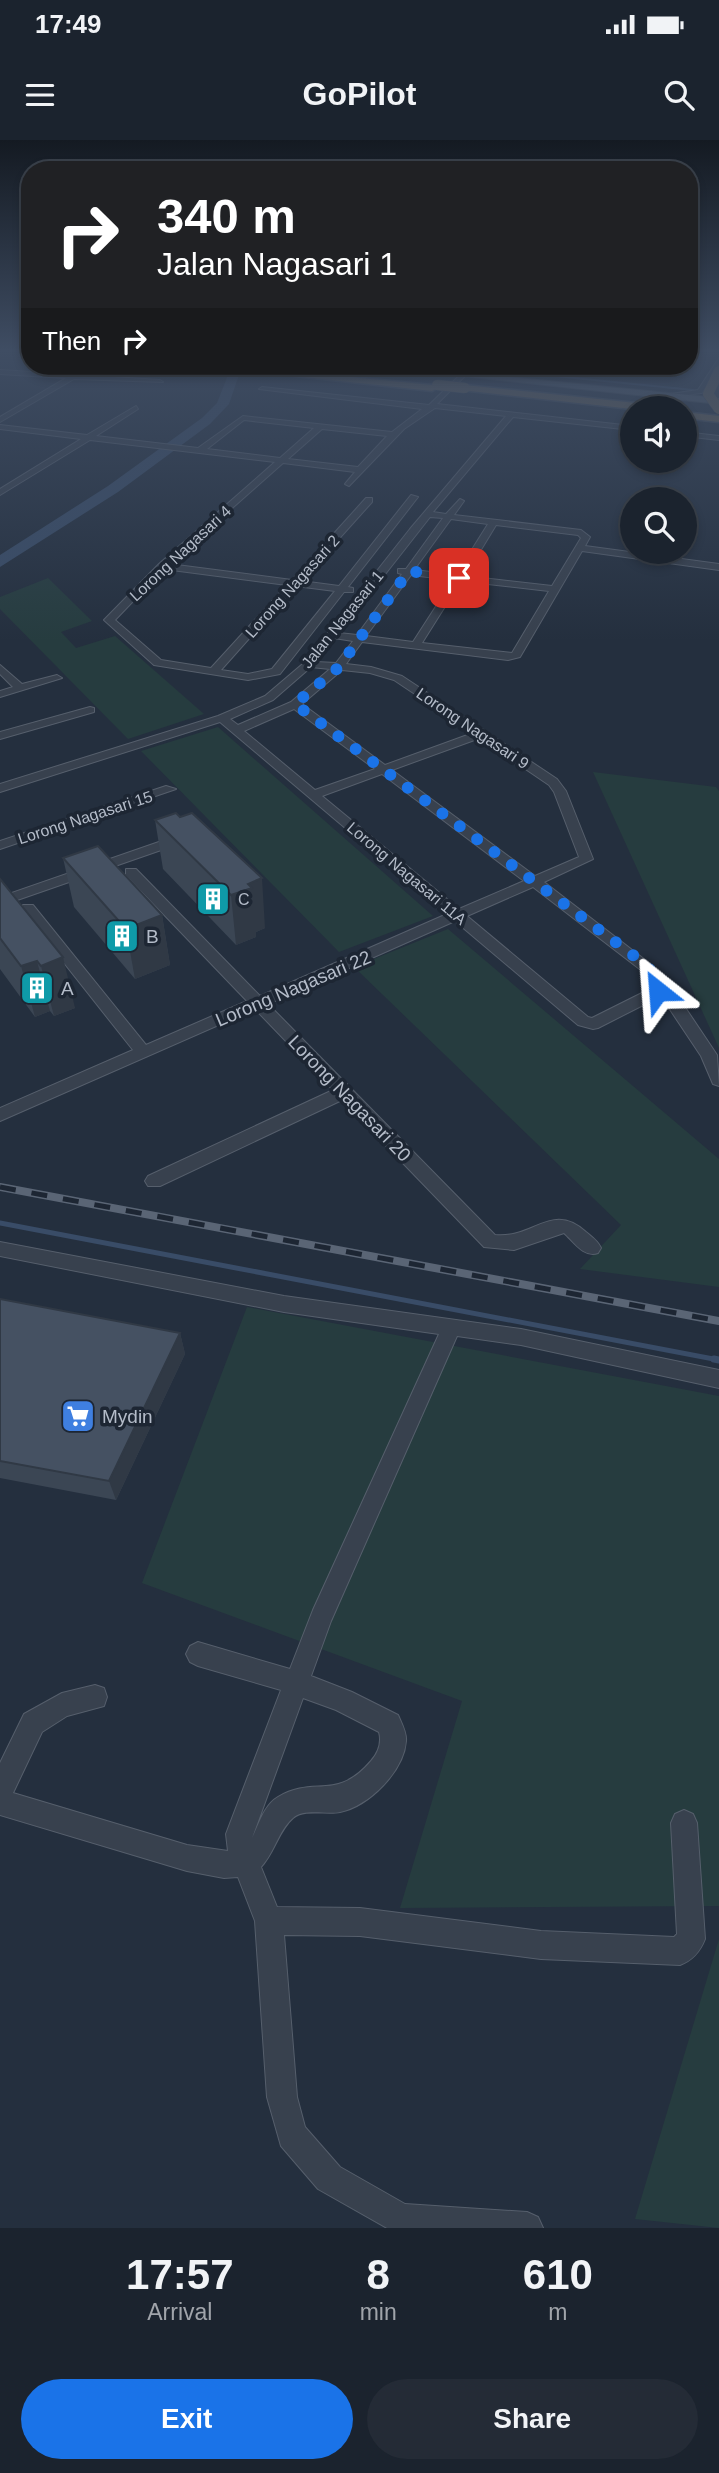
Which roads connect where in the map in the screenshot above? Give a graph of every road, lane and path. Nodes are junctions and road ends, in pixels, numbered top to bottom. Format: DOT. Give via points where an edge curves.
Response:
graph roads {
  1 [pos="74,446"];
  2 [pos="168,446"];
  3 [pos="206,446"];
  4 [pos="298,446"];
  5 [pos="385,446"];
  6 [pos="485,446"];
  7 [pos="201,450"];
  8 [pos="283,460"];
  9 [pos="361,470"];
  10 [pos="349,484"];
  11 [pos="0,493"];
  12 [pos="414,497"];
  13 [pos="369,500"];
  14 [pos="460,501"];
  15 [pos="428,514"];
  16 [pos="449,516"];
  17 [pos="494,522"];
  18 [pos="580,548"];
  19 [pos="162,566"];
  20 [pos="719,567"];
  21 [pos="383,568"];
  22 [pos="409,571"];
  23 [pos="459,578"];
  24 [pos="294,583"];
  25 [pos="341,589"];
  26 [pos="554,589"];
  27 [pos="364,592"];
  28 [pos="331,635"];
  29 [pos="360,638"];
  30 [pos="416,645"];
  31 [pos="309,664"];
  32 [pos="0,668"];
  33 [pos="338,668"];
  34 [pos="214,671"];
  35 [pos="57,678"];
  36 [pos="20,688"];
  37 [pos="0,694"];
  38 [pos="295,704"];
  39 [pos="90,710"];
  40 [pos="222,718"];
  41 [pos="237,730"];
  42 [pos="482,734"];
  43 [pos="0,736"];
  44 [pos="382,770"];
  45 [pos="0,788"];
  46 [pos="170,789"];
  47 [pos="313,795"];
  48 [pos="197,833"];
  49 [pos="0,845"];
  50 [pos="586,859"];
  51 [pos="131,872"];
  52 [pos="536,883"];
  53 [pos="0,902"];
  54 [pos="28,908"];
  55 [pos="458,917"];
  56 [pos="659,982"];
  57 [pos="258,1003"];
  58 [pos="144,1052"];
  59 [pos="719,1080"];
  60 [pos="344,1092"];
  61 [pos="0,1115"];
  62 [pos="154,1181"];
  63 [pos="592,1248"];
  64 [pos="0,1249"];
  65 [pos="452,1326"];
  66 [pos="719,1379"];
  67 [pos="198,1654"];
  68 [pos="297,1683"];
  69 [pos="95,1697"];
  70 [pos="0,1791"];
  71 [pos="0,1802"];
  72 [pos="684,1823"];
  73 [pos="246,1863"];
  74 [pos="269,1921"];
  75 [pos="400,2223"];
  76 [pos="527,2228"];
  1 -- 11 [label="street"];
  2 -- 7 [label="street"];
  3 -- 7 [label="street"];
  4 -- 8 [label="street, Lorong Nagasari 4"];
  5 -- 9 [label="street"];
  6 -- 15 [label="street, Jalan Nagasari 1"];
  7 -- 8 [label="street"];
  8 -- 9 [label="street"];
  8 -- 19 [label="street, Lorong Nagasari 4"];
  9 -- 10 [label="street"];
  12 -- 25 [label="street"];
  13 -- 24 [label="street, Lorong Nagasari 2"];
  14 -- 16 [label="street, Jalan Nagasari 1"];
  15 -- 16 [label="street"];
  15 -- 21 [label="street, Jalan Nagasari 1"];
  16 -- 17 [label="street"];
  16 -- 22 [label="street, Jalan Nagasari 1"];
  17 -- 18 [label="street" via="583,535"];
  17 -- 23 [label="street"];
  18 -- 20 [label="street"];
  18 -- 26 [label="street"];
  19 -- 24 [label="street"];
  19 -- 34 [label="street, Lorong Nagasari 4" via="109,620 158,663"];
  21 -- 22 [label="street"];
  21 -- 27 [label="street, Jalan Nagasari 1"];
  22 -- 23 [label="street"];
  22 -- 29 [label="street, Jalan Nagasari 1"];
  23 -- 26 [label="street"];
  23 -- 30 [label="street"];
  24 -- 25 [label="street"];
  24 -- 34 [label="street, Lorong Nagasari 2"];
  25 -- 27 [label="street"];
  25 -- 34 [label="street" via="276,672 248,677"];
  26 -- 30 [label="street" via="516,655"];
  27 -- 28 [label="street, Jalan Nagasari 1"];
  28 -- 29 [label="street"];
  28 -- 31 [label="street, Jalan Nagasari 1"];
  29 -- 30 [label="street"];
  29 -- 33 [label="street, Jalan Nagasari 1"];
  31 -- 33 [label="street, Lorong Nagasari 9"];
  31 -- 40 [label="street, Jalan Nagasari 1" via="269,698"];
  32 -- 36 [label="street"];
  33 -- 38 [label="street, Jalan Nagasari 1"];
  33 -- 42 [label="street, Lorong Nagasari 9" via="398,678"];
  35 -- 36 [label="street"];
  36 -- 37 [label="street"];
  38 -- 41 [label="street, Jalan Nagasari 1"];
  38 -- 44 [label="street"];
  39 -- 43 [label="street"];
  40 -- 41 [label="street, Lorong Nagasari 11A"];
  40 -- 45 [label="street, Jalan Nagasari 1"];
  41 -- 47 [label="street, Lorong Nagasari 11A"];
  42 -- 44 [label="street"];
  42 -- 50 [label="street, Lorong Nagasari 9" via="553,782"];
  44 -- 47 [label="street"];
  44 -- 52 [label="street"];
  46 -- 49 [label="street, Lorong Nagasari 15"];
  47 -- 55 [label="street, Lorong Nagasari 11A"];
  48 -- 53 [label="street"];
  50 -- 52 [label="street, Lorong Nagasari 22"];
  51 -- 57 [label="street, Lorong Nagasari 20"];
  52 -- 55 [label="street, Lorong Nagasari 22"];
  52 -- 56 [label="street" via="637,958"];
  54 -- 58 [label="street"];
  55 -- 56 [label="street, Lorong Nagasari 11A" via="583,1021 593,1024 658,991"];
  55 -- 57 [label="street, Lorong Nagasari 22"];
  56 -- 59 [label="street" via="709,1055"];
  57 -- 58 [label="street, Lorong Nagasari 22"];
  57 -- 60 [label="street, Lorong Nagasari 20"];
  58 -- 61 [label="street, Lorong Nagasari 22"];
  60 -- 62 [label="street"];
  60 -- 63 [label="street, Lorong Nagasari 20" via="490,1242 519,1244 557,1226 568,1226"];
  64 -- 65 [label="street" via="270,1302"];
  65 -- 66 [label="street"];
  65 -- 68 [label="street" via="321,1618"];
  67 -- 68 [label="street"];
  68 -- 73 [label="street" via="239,1835"];
  68 -- 73 [label="street" via="366,1710 389,1724 394,1740 385,1764 368,1784 341,1799 298,1801 284,1808 262,1847"];
  69 -- 70 [label="street" via="62,1705 33,1723"];
  71 -- 73 [label="street" via="187,1858 224,1865"];
  72 -- 74 [label="street" via="691,1940 681,1951 541,1945 360,1922"];
  73 -- 74 [label="street"];
  74 -- 75 [label="street" via="282,2097 292,2135 329,2178"];
  75 -- 76 [label="street"];
}
